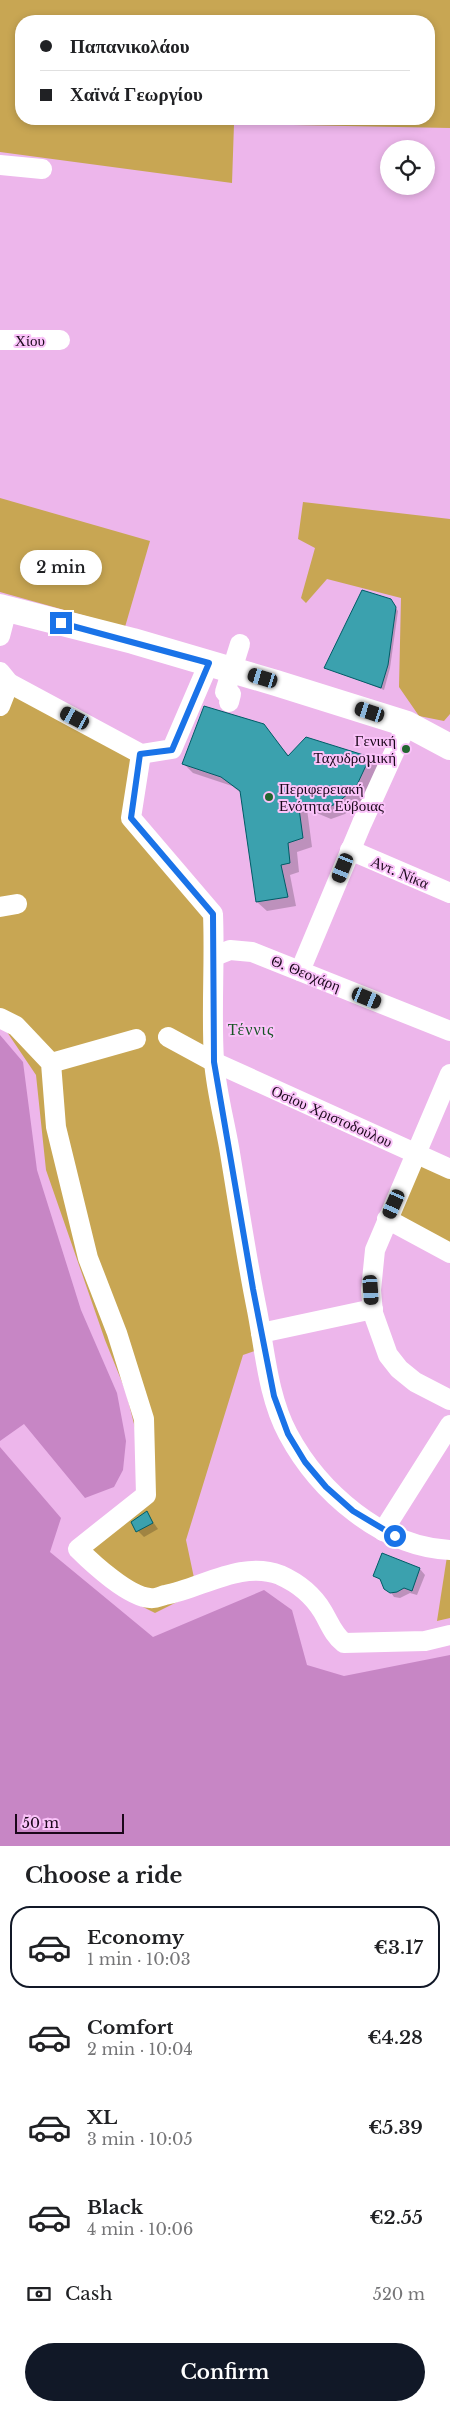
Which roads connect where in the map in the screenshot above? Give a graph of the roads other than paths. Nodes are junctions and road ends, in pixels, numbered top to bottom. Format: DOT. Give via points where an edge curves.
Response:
graph roads {
  1 [pos="0,165"];
  2 [pos="42,169"];
  3 [pos="0,340"];
  4 [pos="60,340"];
  5 [pos="4,608"];
  6 [pos="0,636"];
  7 [pos="240,644"];
  8 [pos="209,663"];
  9 [pos="5,678"];
  10 [pos="229,702"];
  11 [pos="0,706"];
  12 [pos="407,724"];
  13 [pos="449,745"];
  14 [pos="140,754"];
  15 [pos="350,850"];
  16 [pos="450,893"];
  17 [pos="215,956"];
  18 [pos="300,971"];
  19 [pos="0,1018"];
  20 [pos="450,1031"];
  21 [pos="168,1037"];
  22 [pos="136,1039"];
  23 [pos="214,1062"];
  24 [pos="50,1063"];
  25 [pos="450,1074"];
  26 [pos="416,1154"];
  27 [pos="450,1169"];
  28 [pos="387,1219"];
  29 [pos="450,1253"];
  30 [pos="373,1310"];
  31 [pos="261,1333"];
  32 [pos="450,1400"];
  33 [pos="450,1425"];
  34 [pos="383,1530"];
  35 [pos="450,1550"];
  36 [pos="450,1635"];
  1 -- 2 [label="street"];
  3 -- 4 [label="street, Χίου"];
  5 -- 6 [label="street"];
  5 -- 8 [label="main road"];
  7 -- 10 [label="street" via="225,692 231,694"];
  8 -- 12 [label="main road"];
  8 -- 14 [label="street" via="172,750"];
  9 -- 11 [label="street"];
  9 -- 14 [label="street"];
  12 -- 13 [label="main road"];
  12 -- 15 [label="street"];
  14 -- 17 [label="street" via="131,818 213,914"];
  15 -- 16 [label="street, Αντ. Νίκα"];
  15 -- 18 [label="street"];
  17 -- 18 [label="street, Θ. Θεοχάρη" via="230,950 245,950"];
  17 -- 23 [label="street"];
  18 -- 20 [label="street, Θ. Θεοχάρη"];
  19 -- 24 [label="street" via="16,1026"];
  21 -- 23 [label="street, Οσίου Χριστοδούλου"];
  22 -- 24 [label="street"];
  23 -- 26 [label="street, Οσίου Χριστοδούλου"];
  23 -- 31 [label="street"];
  24 -- 36 [label="street" via="56,1127 88,1258 132,1375 144,1419 146,1495 78,1550 122,1586 150,1598 250,1571 278,1574 312,1596 335,1636 344,1643 425,1641"];
  25 -- 26 [label="street"];
  26 -- 27 [label="street, Οσίου Χριστοδούλου"];
  26 -- 28 [label="street"];
  28 -- 29 [label="street"];
  28 -- 30 [label="street" via="376,1250 371,1290"];
  30 -- 31 [label="street"];
  30 -- 32 [label="street" via="388,1355 399,1369 415,1382"];
  31 -- 34 [label="street" via="274,1396 288,1434 305,1462 353,1511"];
  33 -- 34 [label="street"];
  34 -- 35 [label="street" via="431,1549"];
}
